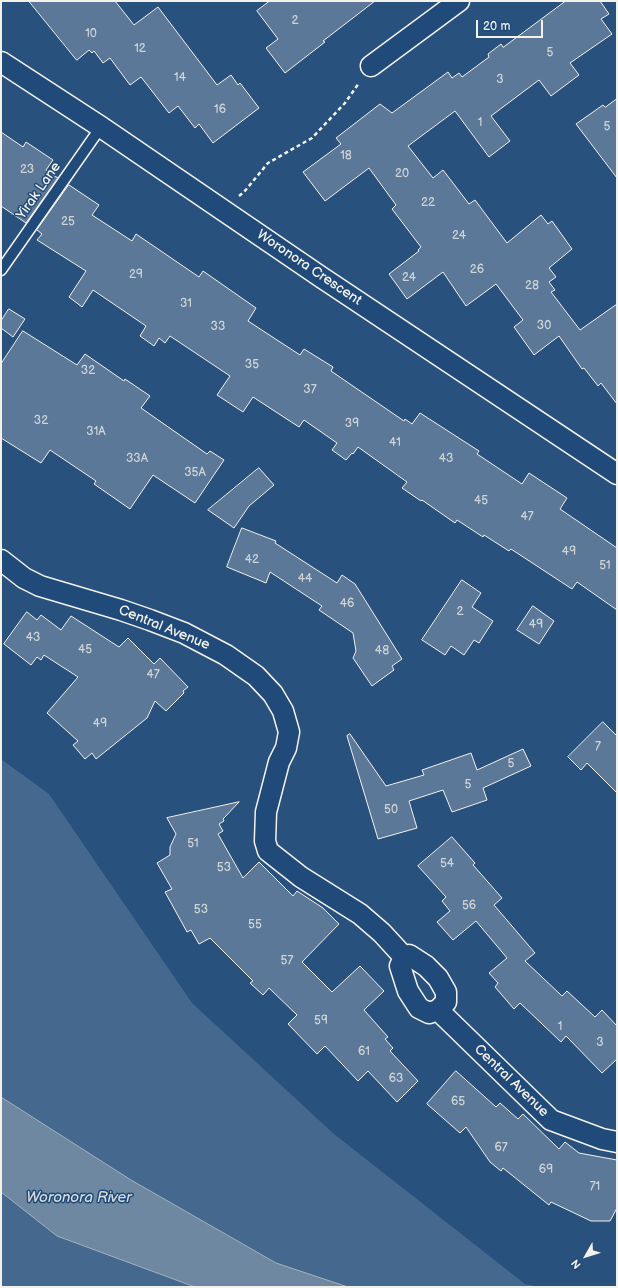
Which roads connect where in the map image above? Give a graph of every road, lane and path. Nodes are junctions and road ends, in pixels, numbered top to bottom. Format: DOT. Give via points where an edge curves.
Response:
graph roads {
  1 [pos="459,1"];
  2 [pos="1,62"];
  3 [pos="370,66"];
  4 [pos="101,127"];
  5 [pos="222,209"];
  6 [pos="1,270"];
  7 [pos="617,474"];
  8 [pos="1,560"];
  9 [pos="404,957"];
  10 [pos="438,1010"];
  11 [pos="617,1142"];
  1 -- 3 [label="street"];
  2 -- 4 [label="street, Woronora Crescent"];
  3 -- 5 [label="path" via="346,103 312,138 268,163 244,192"];
  4 -- 5 [label="street, Woronora Crescent"];
  4 -- 6 [label="lane, Yirak Lane"];
  5 -- 7 [label="street, Woronora Crescent"];
  8 -- 9 [label="street, Central Avenue" via="24,578 40,586 121,610 184,633 226,655 256,676 273,694 283,711 288,732 286,748 279,762 266,812 265,841 268,851 301,877 360,914 382,932"];
  9 -- 10 [label="street" via="400,966 408,991 419,1008 430,1013"];
  9 -- 10 [label="street, Central Avenue" via="409,955 438,978 446,992 446,1002"];
  10 -- 11 [label="street, Central Avenue" via="551,1120"];
}
